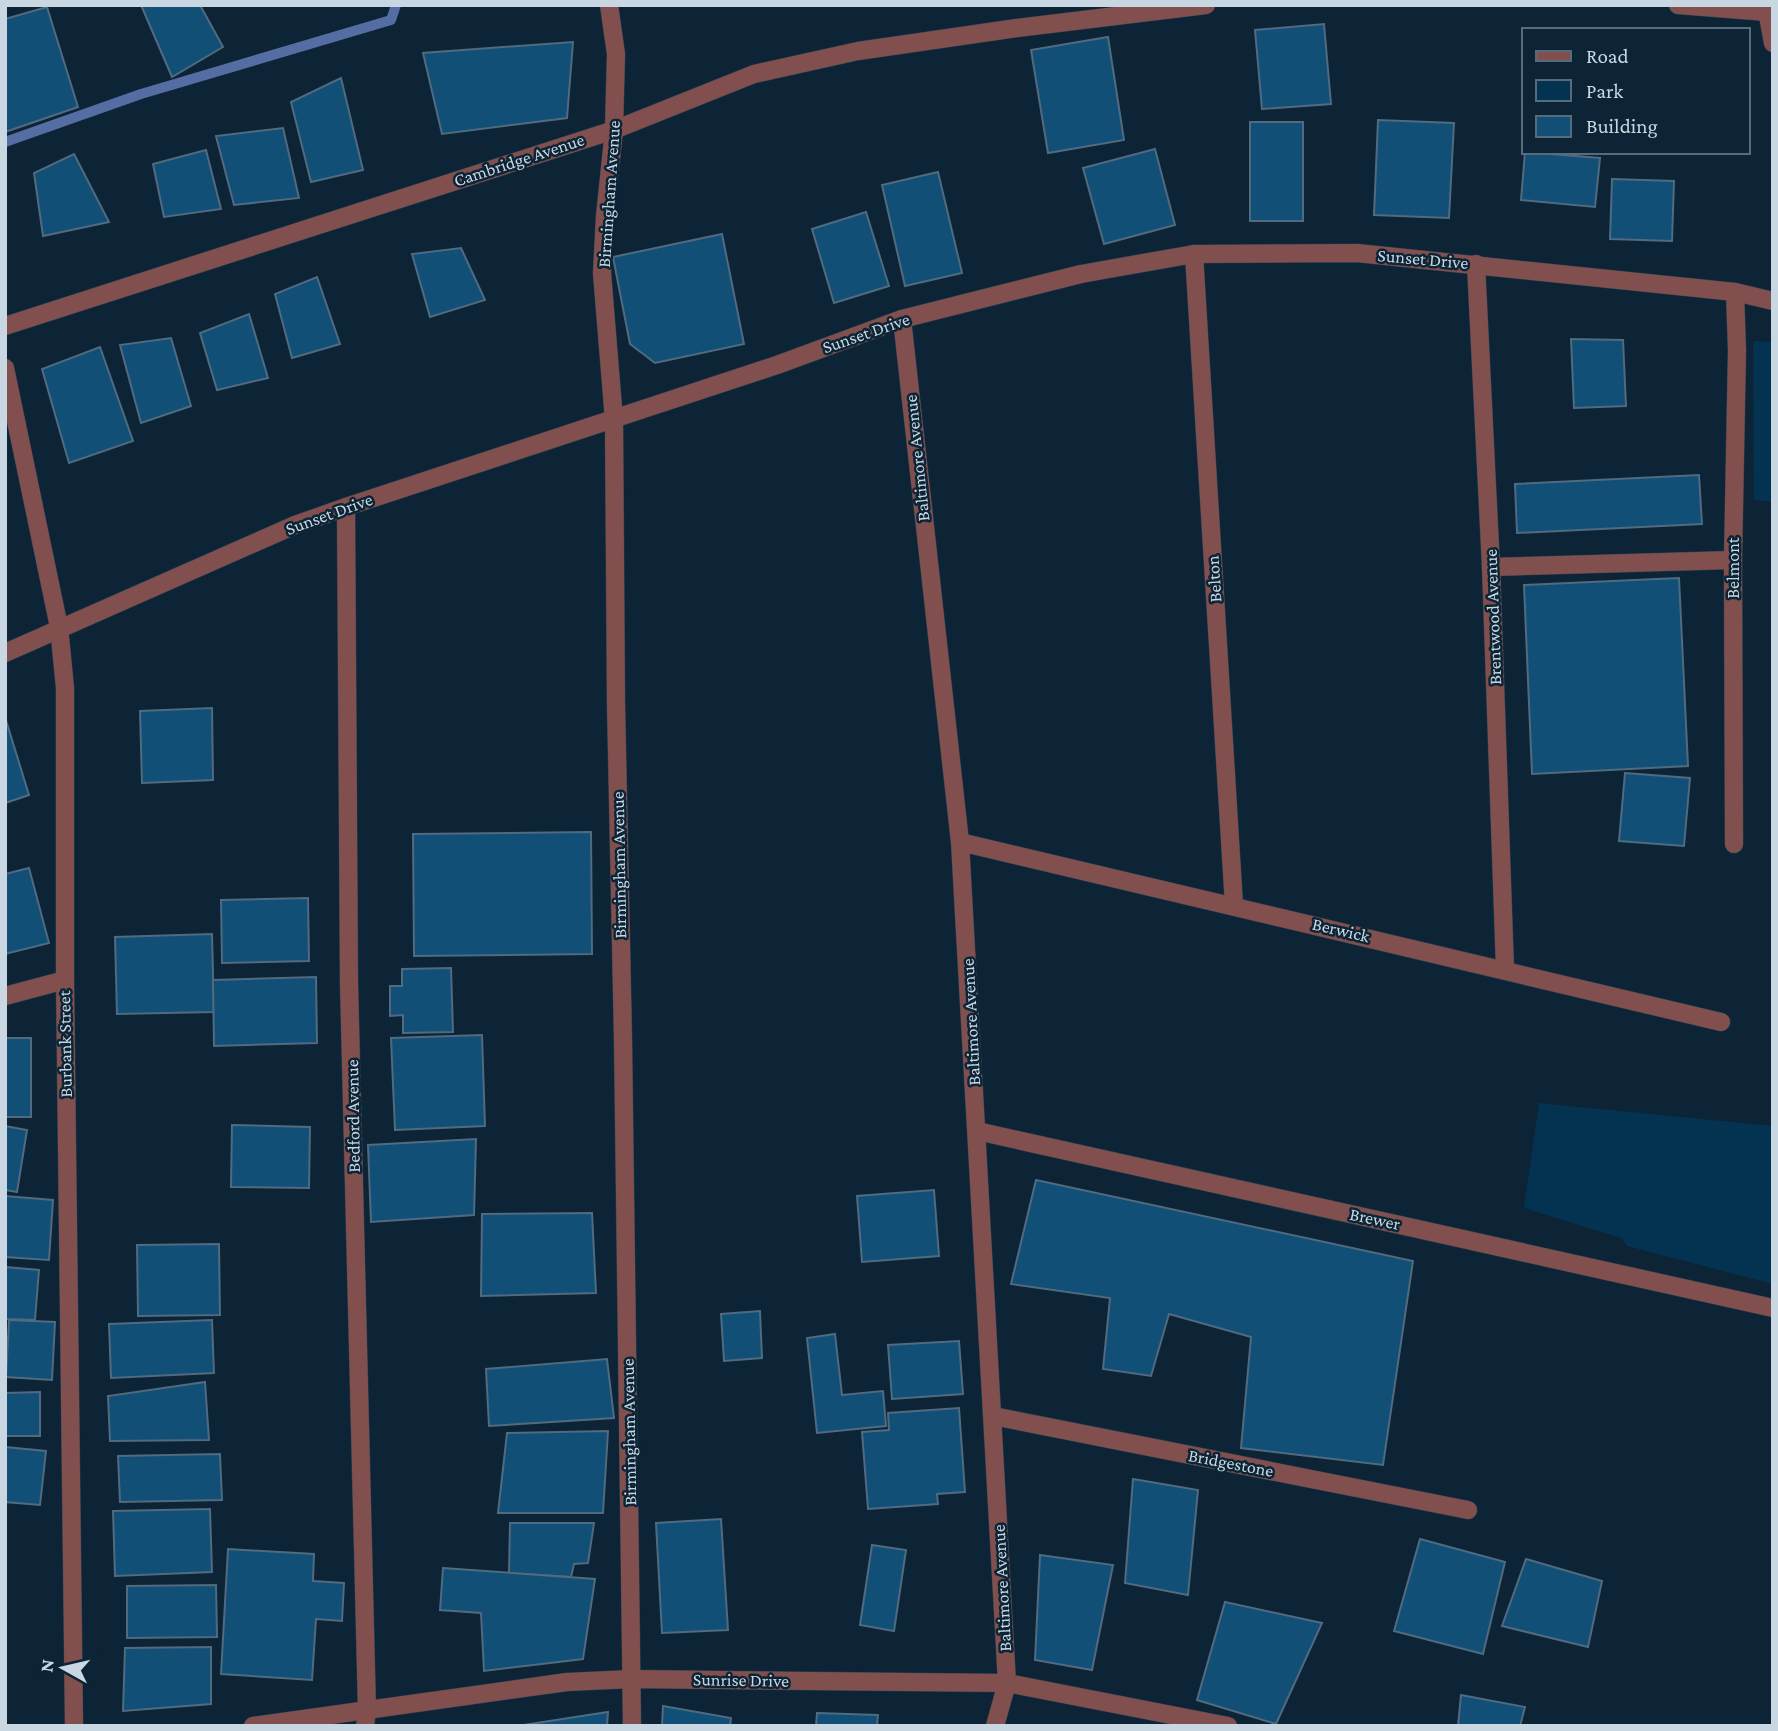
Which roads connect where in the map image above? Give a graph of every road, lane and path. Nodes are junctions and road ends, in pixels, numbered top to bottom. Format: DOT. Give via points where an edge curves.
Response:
graph roads {
  1 [pos="609,5"];
  2 [pos="1206,5"];
  3 [pos="1678,5"];
  4 [pos="1767,9"];
  5 [pos="1773,43"];
  6 [pos="614,130"];
  7 [pos="1194,254"];
  8 [pos="1476,264"];
  9 [pos="1735,292"];
  10 [pos="1773,301"];
  11 [pos="902,319"];
  12 [pos="5,326"];
  13 [pos="5,368"];
  14 [pos="614,420"];
  15 [pos="346,507"];
  16 [pos="1733,561"];
  17 [pos="1491,567"];
  18 [pos="59,627"];
  19 [pos="5,653"];
  20 [pos="960,842"];
  21 [pos="1734,844"];
  22 [pos="1234,905"];
  23 [pos="1505,970"];
  24 [pos="65,980"];
  25 [pos="5,996"];
  26 [pos="1721,1022"];
  27 [pos="977,1131"];
  28 [pos="1773,1308"];
  29 [pos="993,1416"];
  30 [pos="1468,1510"];
  31 [pos="632,1679"];
  32 [pos="1007,1683"];
  33 [pos="366,1718"];
  34 [pos="74,1726"];
  35 [pos="253,1726"];
  36 [pos="632,1726"];
  37 [pos="995,1726"];
  38 [pos="1228,1726"];
  1 -- 6 [label="street, Birmingham Avenue" via="616,54"];
  2 -- 6 [label="street, Cambridge Avenue" via="858,51 754,75"];
  3 -- 4 [label="street"];
  4 -- 5 [label="street"];
  6 -- 12 [label="street, Cambridge Avenue"];
  6 -- 14 [label="street, Birmingham Avenue" via="602,273"];
  7 -- 8 [label="street, Sunset Drive" via="1357,253"];
  7 -- 11 [label="street, Sunset Drive" via="1081,274"];
  7 -- 22 [label="street, Belton"];
  8 -- 9 [label="street, Sunset Drive"];
  8 -- 17 [label="street, Brentwood Avenue"];
  9 -- 10 [label="street, Sunset Drive"];
  9 -- 16 [label="street, Belmont"];
  11 -- 14 [label="street, Sunset Drive"];
  11 -- 20 [label="street, Baltimore Avenue"];
  13 -- 18 [label="street, Burbank Street"];
  14 -- 15 [label="street, Sunset Drive"];
  14 -- 31 [label="street, Birmingham Avenue"];
  15 -- 18 [label="street, Sunset Drive"];
  15 -- 33 [label="street, Bedford Avenue" via="349,983"];
  16 -- 17 [label="street"];
  16 -- 21 [label="street, Belmont"];
  17 -- 23 [label="street, Brentwood Avenue"];
  18 -- 19 [label="street, Sunset Drive"];
  18 -- 24 [label="street, Burbank Street" via="65,688"];
  20 -- 22 [label="street, Berwick"];
  20 -- 27 [label="street, Baltimore Avenue"];
  22 -- 23 [label="street, Berwick"];
  23 -- 26 [label="street, Berwick"];
  24 -- 25 [label="street"];
  24 -- 34 [label="street, Burbank Street"];
  27 -- 28 [label="street, Brewer"];
  27 -- 29 [label="street, Baltimore Avenue"];
  29 -- 30 [label="street, Bridgestone"];
  29 -- 32 [label="street, Baltimore Avenue"];
  31 -- 32 [label="street, Sunrise Drive"];
  31 -- 33 [label="street, Sunrise Drive" via="567,1682"];
  31 -- 36 [label="street, Birmingham Avenue"];
  32 -- 37 [label="street, Baltimore Avenue"];
  32 -- 38 [label="street, Sunrise Drive"];
  33 -- 35 [label="street, Sunrise Drive"];
}
